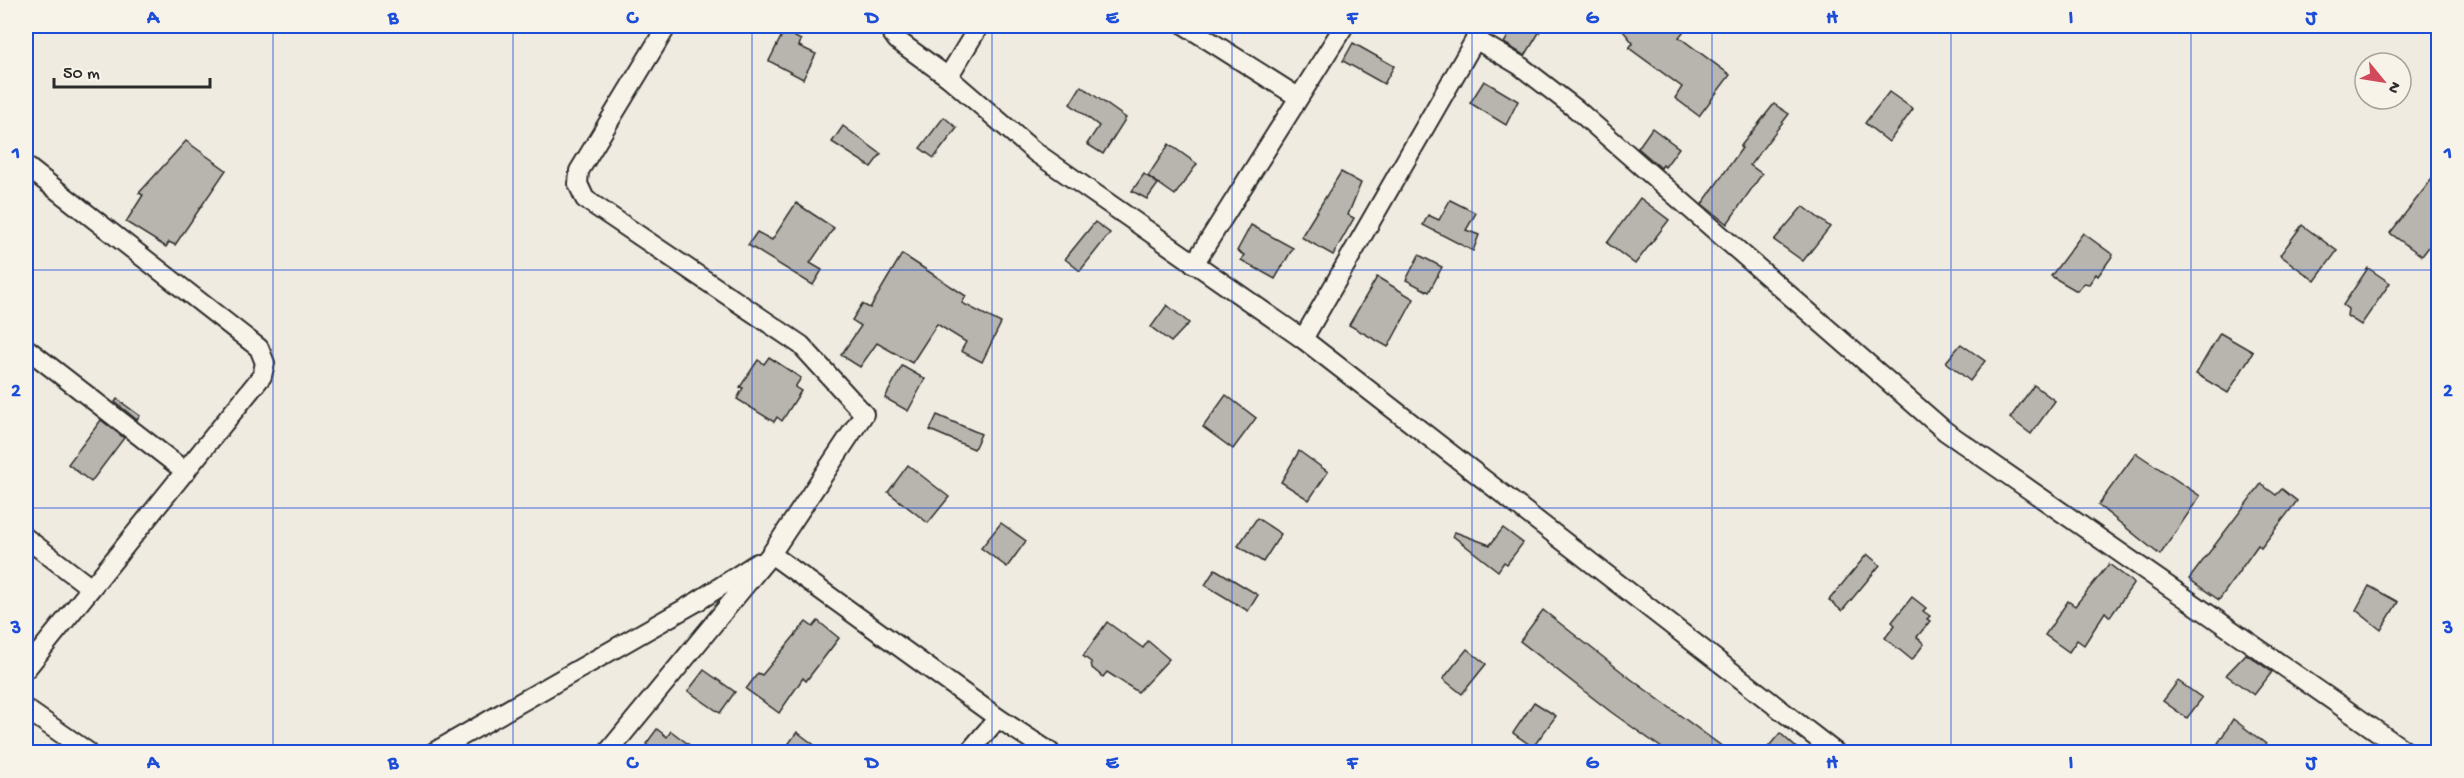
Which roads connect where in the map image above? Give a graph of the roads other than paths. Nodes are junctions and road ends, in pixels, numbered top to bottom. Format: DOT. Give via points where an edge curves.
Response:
graph roads {
  1 [pos="667,26"];
  2 [pos="887,26"];
  3 [pos="979,26"];
  4 [pos="1186,26"];
  5 [pos="1344,26"];
  6 [pos="1479,32"];
  7 [pos="948,77"];
  8 [pos="1298,97"];
  9 [pos="26,166"];
  10 [pos="1194,264"];
  11 [pos="1302,339"];
  12 [pos="26,348"];
  13 [pos="186,472"];
  14 [pos="26,538"];
  15 [pos="771,554"];
  16 [pos="92,588"];
  17 [pos="26,669"];
  18 [pos="26,709"];
  19 [pos="998,718"];
  20 [pos="2406,752"];
  21 [pos="88,753"];
  22 [pos="434,753"];
  23 [pos="608,753"];
  24 [pos="969,753"];
  25 [pos="1050,753"];
  26 [pos="1835,753"];
  1 -- 15 [label="street" via="579,171 578,184 585,199 801,345 864,414"];
  2 -- 7 [label="street" via="897,40"];
  3 -- 7 [label="street"];
  4 -- 8 [label="street"];
  5 -- 8 [label="street"];
  6 -- 11 [label="street"];
  6 -- 20 [label="street" via="1576,109 1945,431"];
  7 -- 10 [label="street" via="1035,152"];
  8 -- 10 [label="street"];
  9 -- 13 [label="street" via="259,348 265,363 262,376"];
  10 -- 11 [label="street"];
  11 -- 26 [label="street"];
  12 -- 13 [label="street"];
  13 -- 16 [label="street"];
  14 -- 16 [label="street"];
  15 -- 19 [label="street"];
  15 -- 22 [label="street" via="698,601"];
  15 -- 23 [label="street"];
  16 -- 17 [label="street"];
  18 -- 21 [label="street"];
  19 -- 24 [label="street"];
  19 -- 25 [label="street"];
}
